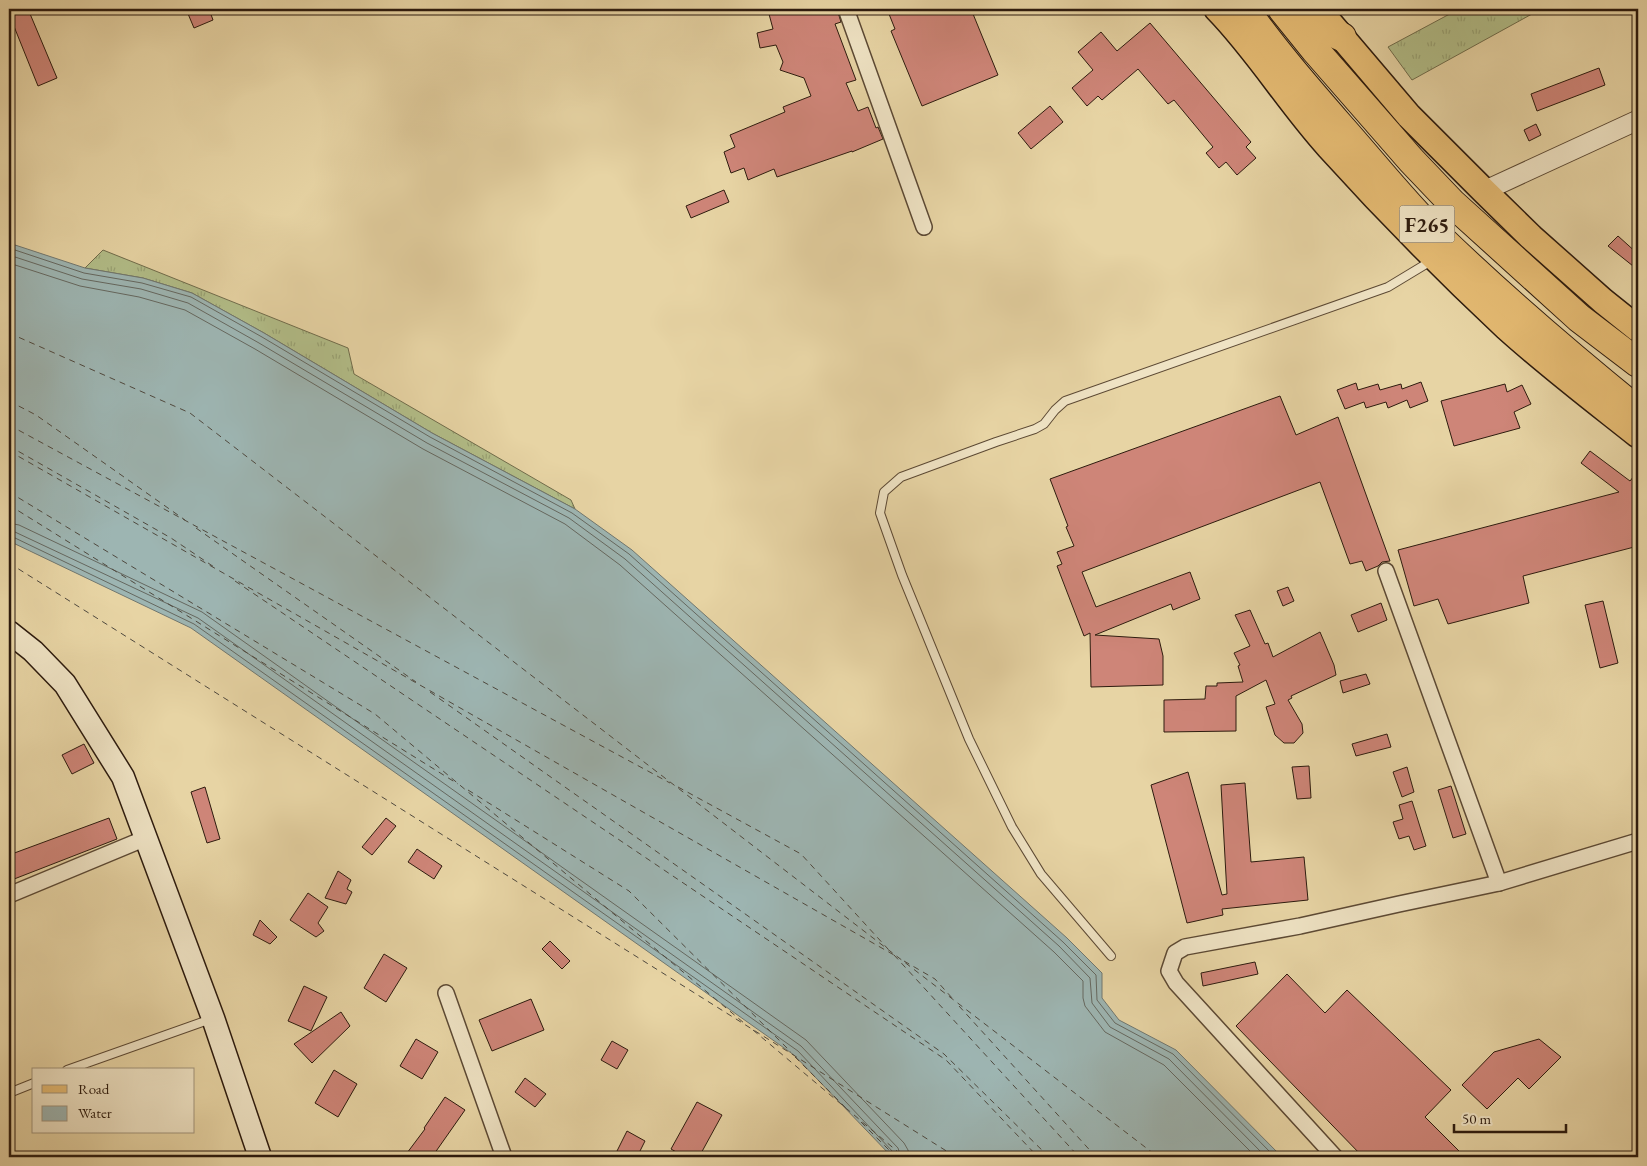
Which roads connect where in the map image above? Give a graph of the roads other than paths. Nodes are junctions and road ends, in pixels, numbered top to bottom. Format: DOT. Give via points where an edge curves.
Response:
graph roads {
  1 [pos="846,9"];
  2 [pos="1217,9"];
  3 [pos="1224,9"];
  4 [pos="1270,14"];
  5 [pos="1342,37"];
  6 [pos="1638,120"];
  7 [pos="1484,191"];
  8 [pos="924,227"];
  9 [pos="1435,258"];
  10 [pos="1638,330"];
  11 [pos="1638,363"];
  12 [pos="1638,411"];
  13 [pos="1638,434"];
  14 [pos="1386,571"];
  15 [pos="9,632"];
  16 [pos="146,838"];
  17 [pos="1638,841"];
  18 [pos="1499,883"];
  19 [pos="9,895"];
  20 [pos="1111,956"];
  21 [pos="446,993"];
  22 [pos="213,1018"];
  23 [pos="74,1068"];
  24 [pos="32,1084"];
  25 [pos="9,1093"];
  26 [pos="260,1157"];
  27 [pos="504,1157"];
  28 [pos="1335,1157"];
  1 -- 8 [label="street"];
  2 -- 4 [label="main road"];
  3 -- 4 [label="highway"];
  4 -- 5 [label="highway"];
  4 -- 9 [label="main road" via="1274,80 1327,144"];
  4 -- 11 [label="highway, F265" via="1315,50 1452,203 1579,318"];
  4 -- 12 [label="highway, F265" via="1314,96 1435,232 1570,356"];
  5 -- 7 [label="main road" via="1409,116"];
  6 -- 7 [label="street"];
  7 -- 10 [label="main road" via="1531,237"];
  9 -- 13 [label="main road" via="1508,328"];
  9 -- 20 [label="lane" via="1388,287 1066,401 1035,429 901,477 884,492 880,513 902,575 969,739 999,801 1041,874"];
  14 -- 18 [label="street"];
  15 -- 16 [label="main road" via="66,684 123,776"];
  16 -- 19 [label="street"];
  16 -- 22 [label="main road"];
  17 -- 18 [label="street"];
  18 -- 28 [label="street" via="1186,947 1175,953 1169,971 1176,984"];
  21 -- 27 [label="street"];
  22 -- 23 [label="lane"];
  22 -- 26 [label="main road"];
  24 -- 25 [label="lane"];
}
